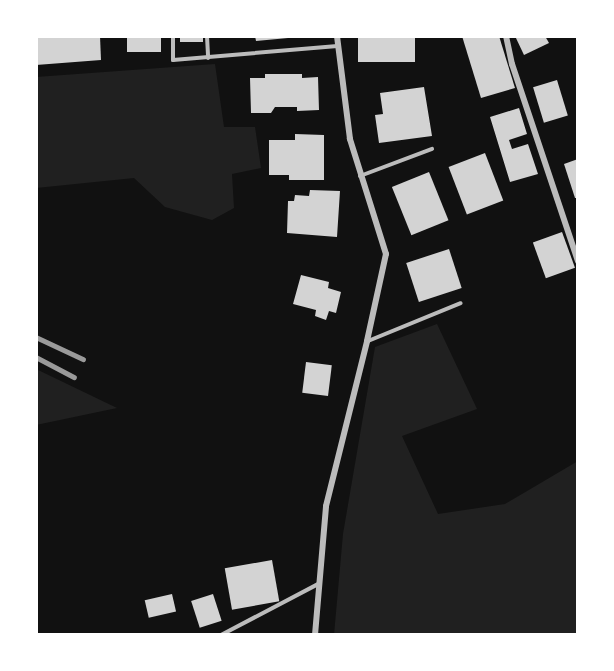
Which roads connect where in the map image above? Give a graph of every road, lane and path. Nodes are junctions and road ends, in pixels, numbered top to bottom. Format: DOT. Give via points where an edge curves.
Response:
graph roads {
  1 [pos="173,36"];
  2 [pos="207,36"];
  3 [pos="337,36"];
  4 [pos="506,36"];
  5 [pos="337,46"];
  6 [pos="208,58"];
  7 [pos="432,149"];
  8 [pos="360,176"];
  9 [pos="578,261"];
  10 [pos="461,303"];
  11 [pos="367,341"];
  12 [pos="320,583"];
  13 [pos="221,635"];
  14 [pos="315,635"];
  1 -- 6 [label="lane" via="173,60"];
  2 -- 6 [label="lane"];
  3 -- 5 [label="street"];
  4 -- 9 [label="street"];
  5 -- 6 [label="lane"];
  5 -- 8 [label="street" via="350,139"];
  7 -- 8 [label="lane"];
  8 -- 11 [label="street" via="386,254"];
  10 -- 11 [label="lane"];
  11 -- 12 [label="street" via="326,506"];
  12 -- 13 [label="lane"];
  12 -- 14 [label="street"];
}
